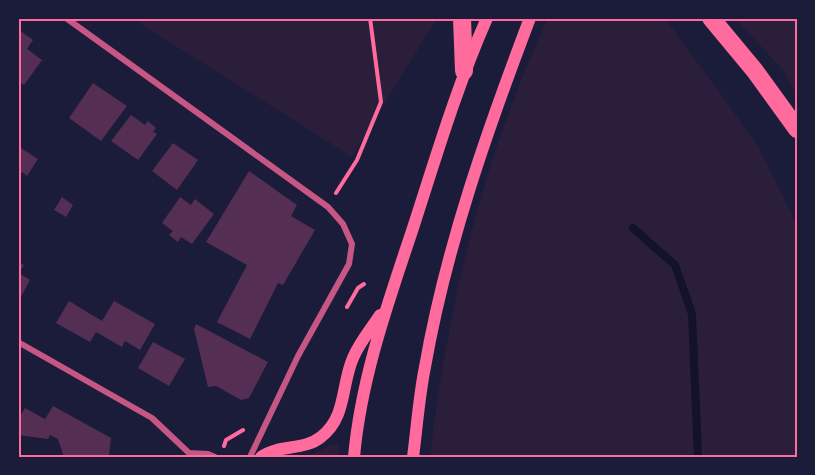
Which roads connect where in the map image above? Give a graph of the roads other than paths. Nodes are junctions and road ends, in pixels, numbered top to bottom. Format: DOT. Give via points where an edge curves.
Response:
graph roads {
  1 [pos="66,18"];
  2 [pos="462,18"];
  3 [pos="487,18"];
  4 [pos="530,18"];
  5 [pos="711,18"];
  6 [pos="464,71"];
  7 [pos="797,129"];
  8 [pos="387,304"];
  9 [pos="18,342"];
  10 [pos="187,455"];
  11 [pos="215,457"];
  12 [pos="250,457"];
  13 [pos="261,457"];
  14 [pos="354,457"];
  15 [pos="413,457"];
  1 -- 12 [label="street" via="328,207 343,224 352,244 349,264 298,356"];
  2 -- 6 [label="highway"];
  3 -- 6 [label="main road"];
  4 -- 15 [label="main road" via="476,168 451,256 424,368"];
  5 -- 7 [label="highway"];
  6 -- 8 [label="main road"];
  8 -- 13 [label="main road" via="352,358 339,415 331,429 304,446 287,447"];
  8 -- 14 [label="main road" via="369,370"];
  9 -- 10 [label="street" via="152,418"];
  10 -- 11 [label="street"];
}
